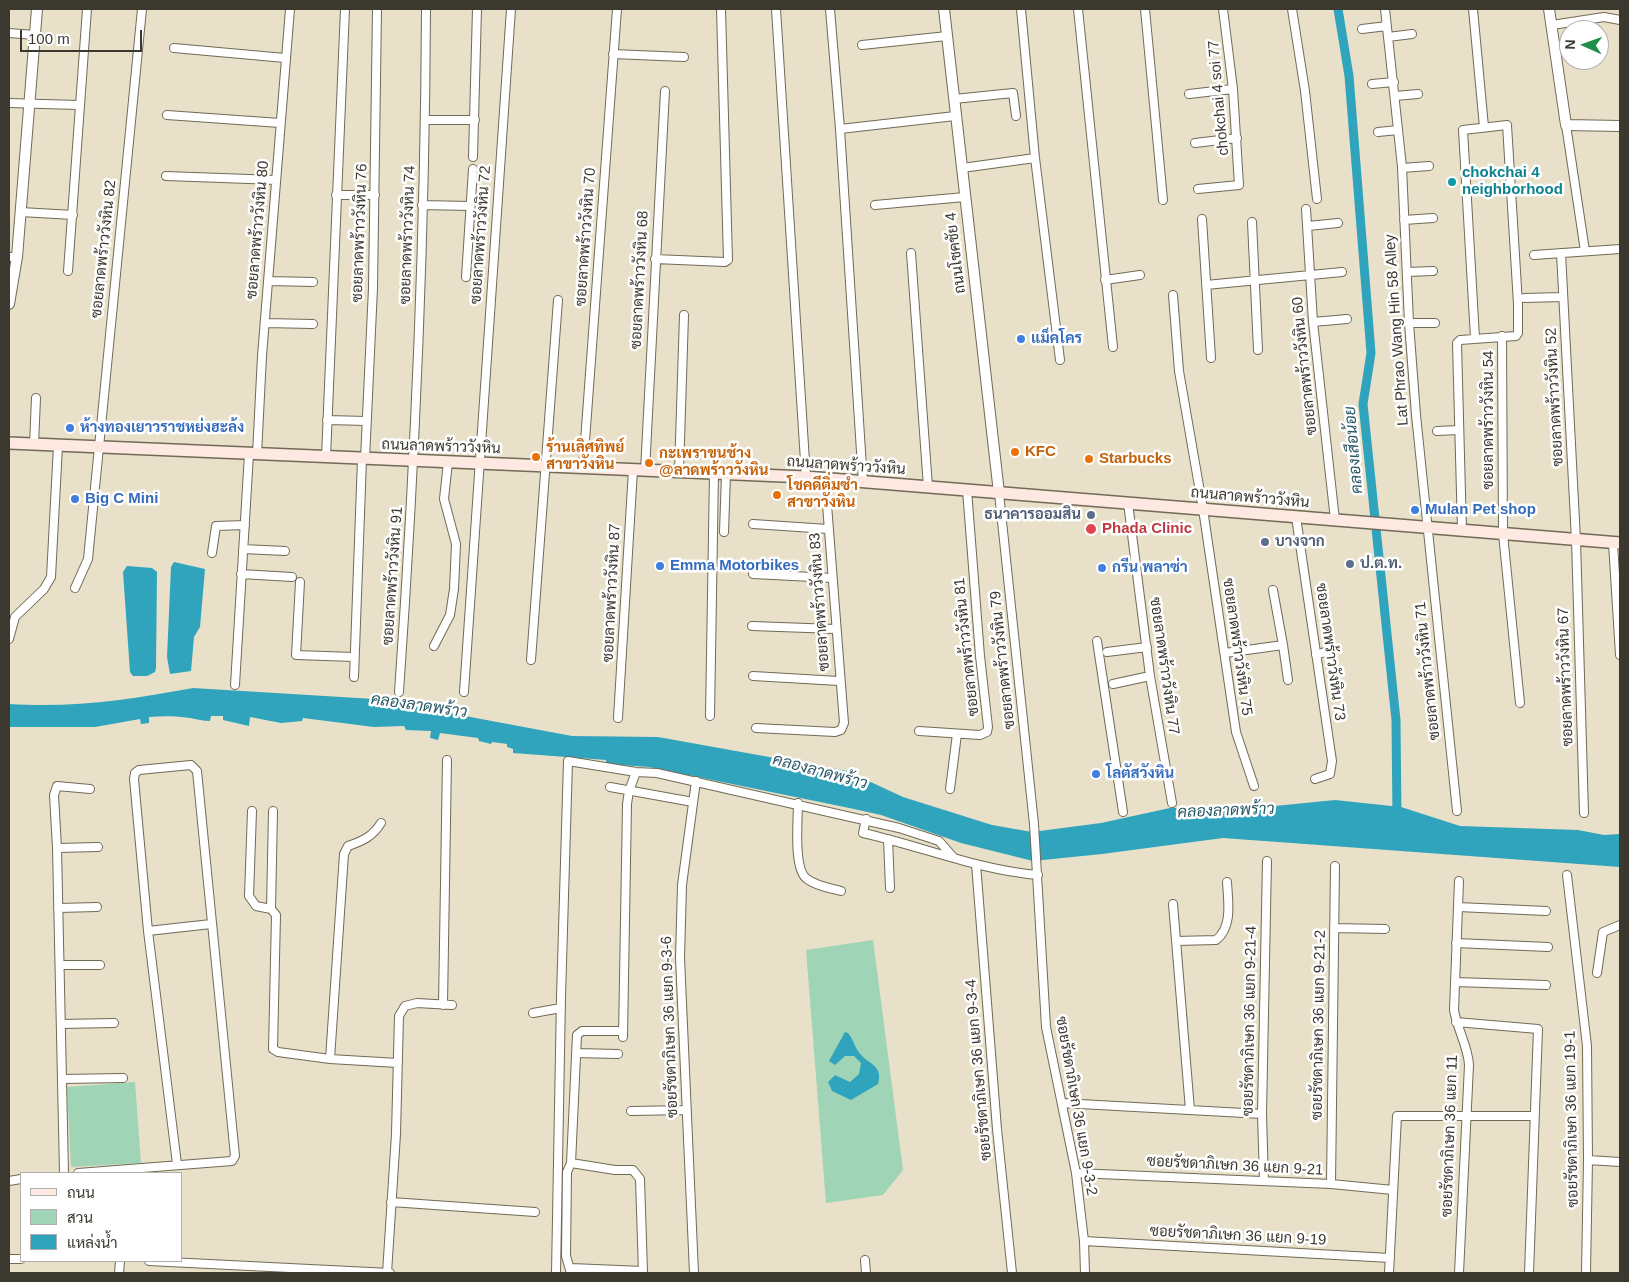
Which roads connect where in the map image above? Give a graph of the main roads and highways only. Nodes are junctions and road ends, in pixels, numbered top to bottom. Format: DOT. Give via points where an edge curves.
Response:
graph roads {
  1 [pos="9,443"];
  2 [pos="1617,543"];
  1 -- 2 [label="main road, ถนนลาดพร้าววังหิน" via="806,477"];
}
